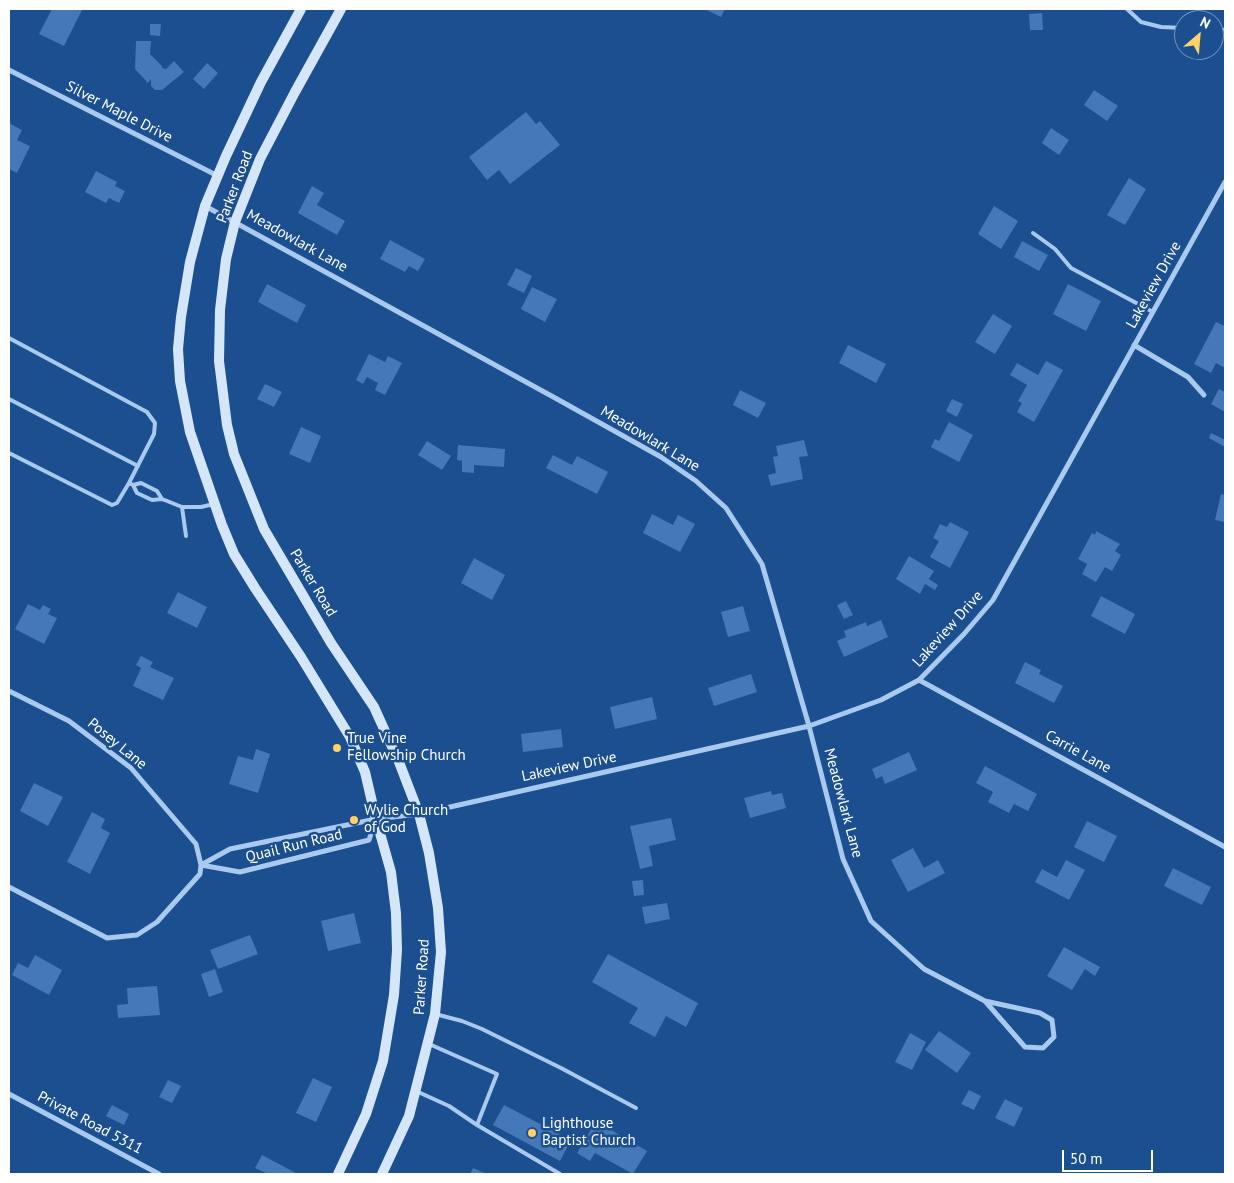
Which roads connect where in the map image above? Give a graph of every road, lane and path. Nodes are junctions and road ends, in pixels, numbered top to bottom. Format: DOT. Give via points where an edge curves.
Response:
graph roads {
  1 [pos="301,9"];
  2 [pos="341,9"];
  3 [pos="1127,9"];
  4 [pos="1174,28"];
  5 [pos="9,70"];
  6 [pos="218,176"];
  7 [pos="1225,182"];
  8 [pos="205,206"];
  9 [pos="235,222"];
  10 [pos="1034,233"];
  11 [pos="1153,312"];
  12 [pos="9,338"];
  13 [pos="1134,345"];
  14 [pos="1204,395"];
  15 [pos="9,399"];
  16 [pos="9,452"];
  17 [pos="138,466"];
  18 [pos="207,483"];
  19 [pos="131,484"];
  20 [pos="162,499"];
  21 [pos="182,507"];
  22 [pos="186,536"];
  23 [pos="919,680"];
  24 [pos="9,691"];
  25 [pos="809,726"];
  26 [pos="419,814"];
  27 [pos="376,819"];
  28 [pos="1225,847"];
  29 [pos="201,865"];
  30 [pos="9,887"];
  31 [pos="985,1002"];
  32 [pos="436,1014"];
  33 [pos="429,1044"];
  34 [pos="416,1092"];
  35 [pos="9,1094"];
  36 [pos="636,1108"];
  37 [pos="477,1124"];
  38 [pos="159,1174"];
  39 [pos="338,1174"];
  40 [pos="382,1174"];
  41 [pos="560,1174"];
  1 -- 6 [label="main road, Parker Road" via="261,82"];
  2 -- 9 [label="main road, Parker Road" via="260,159"];
  3 -- 4 [label="lane" via="1141,22 1160,28"];
  5 -- 6 [label="street, Silver Maple Drive"];
  6 -- 8 [label="main road, Parker Road"];
  7 -- 11 [label="street, Lakeview Drive"];
  8 -- 9 [label="street, Meadowlark Lane"];
  8 -- 18 [label="main road, Parker Road" via="190,262 178,349 180,381 190,432"];
  9 -- 25 [label="street, Meadowlark Lane" via="557,398 661,457 696,481 726,508 762,564"];
  9 -- 26 [label="main road, Parker Road" via="226,259 219,353 227,425 234,454 264,529 331,643 374,707"];
  10 -- 11 [label="lane" via="1055,249 1071,268"];
  11 -- 13 [label="street, Lakeview Drive"];
  12 -- 17 [label="lane" via="146,412 155,423 154,434"];
  13 -- 14 [label="street" via="1188,377"];
  13 -- 23 [label="street, Lakeview Drive" via="993,600"];
  15 -- 17 [label="lane"];
  16 -- 19 [label="lane" via="112,505"];
  17 -- 19 [label="lane"];
  18 -- 21 [label="lane" via="214,504"];
  18 -- 27 [label="main road, Parker Road" via="234,554 350,737 365,772"];
  19 -- 20 [label="lane" via="138,493 152,500"];
  19 -- 20 [label="lane" via="141,483 157,490"];
  20 -- 21 [label="lane"];
  21 -- 22 [label="lane"];
  23 -- 25 [label="street, Lakeview Drive" via="881,700"];
  23 -- 28 [label="street, Carrie Lane"];
  24 -- 29 [label="street, Posey Lane" via="69,721 131,768 196,844"];
  25 -- 26 [label="street, Lakeview Drive"];
  25 -- 31 [label="street, Meadowlark Lane" via="843,859 871,921 924,969"];
  26 -- 27 [label="street, Lakeview Drive"];
  26 -- 32 [label="main road, Parker Road" via="438,908 441,952"];
  27 -- 29 [label="street, Quail Run Road" via="230,849"];
  27 -- 29 [label="street, Quail Run Road" via="369,840 240,872"];
  27 -- 39 [label="main road, Parker Road" via="392,872 397,950 394,995 383,1061 374,1091"];
  29 -- 30 [label="street" via="200,874 157,922 137,934 108,938"];
  31 -- 31 [label="street, Meadowlark Lane" via="1025,1047 1044,1048 1054,1037 1052,1020 1040,1013"];
  32 -- 33 [label="main road, Parker Road"];
  32 -- 36 [label="lane" via="482,1029"];
  33 -- 34 [label="main road, Parker Road"];
  33 -- 37 [label="lane" via="497,1074"];
  34 -- 37 [label="lane" via="449,1106"];
  34 -- 40 [label="main road, Parker Road" via="409,1116"];
  35 -- 38 [label="street, Private Road 5311"];
  37 -- 41 [label="lane"];
}
